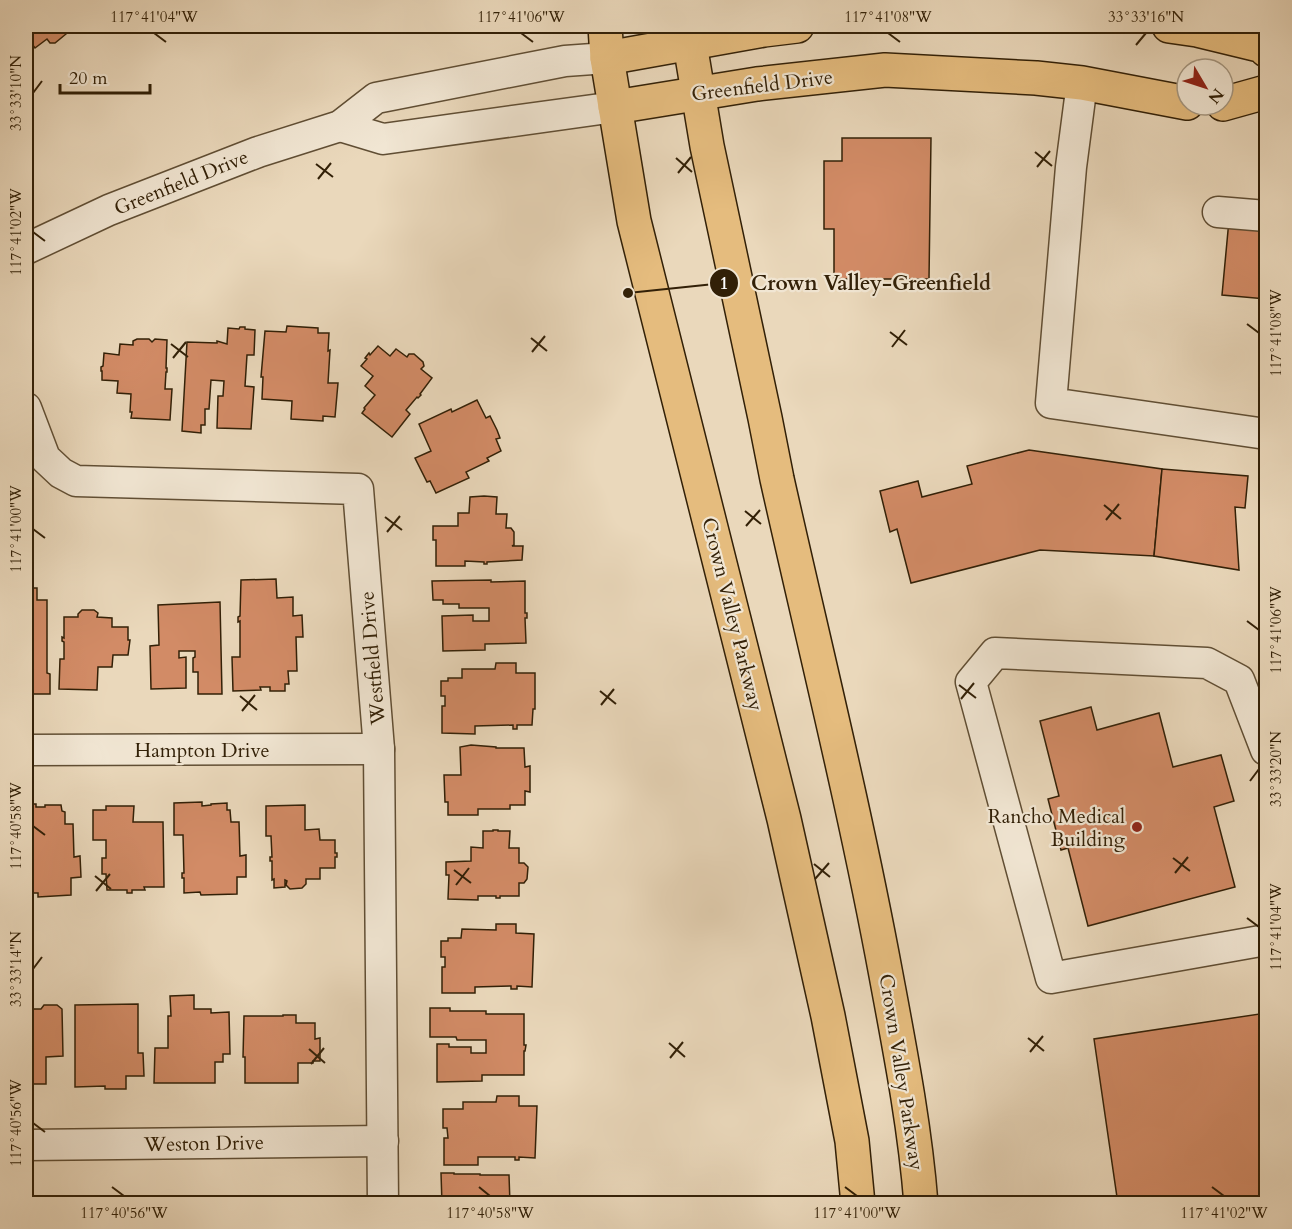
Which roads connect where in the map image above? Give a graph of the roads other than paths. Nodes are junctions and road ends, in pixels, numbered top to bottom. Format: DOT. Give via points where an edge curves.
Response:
graph roads {
  1 [pos="605,26"];
  2 [pos="797,26"];
  3 [pos="1169,26"];
  4 [pos="688,34"];
  5 [pos="1266,50"];
  6 [pos="607,58"];
  7 [pos="1082,83"];
  8 [pos="1266,92"];
  9 [pos="698,93"];
  10 [pos="1175,101"];
  11 [pos="1235,101"];
  12 [pos="615,107"];
  13 [pos="340,126"];
  14 [pos="1218,212"];
  15 [pos="1266,216"];
  16 [pos="26,249"];
  17 [pos="26,408"];
  18 [pos="1266,434"];
  19 [pos="379,749"];
  20 [pos="26,750"];
  21 [pos="1266,750"];
  22 [pos="1266,940"];
  23 [pos="383,1141"];
  24 [pos="26,1145"];
  25 [pos="383,1203"];
  26 [pos="858,1203"];
  27 [pos="921,1203"];
  1 -- 6 [label="main road, Crown Valley Parkway"];
  2 -- 4 [label="main road, Greenfield Drive"];
  3 -- 5 [label="main road" via="1263,46"];
  4 -- 6 [label="main road, Greenfield Drive"];
  4 -- 9 [label="main road, Crown Valley Parkway"];
  6 -- 12 [label="main road, Crown Valley Parkway"];
  6 -- 13 [label="street, Greenfield Drive" via="565,61 376,98"];
  7 -- 9 [label="main road, Greenfield Drive" via="885,70"];
  7 -- 10 [label="main road, Greenfield Drive"];
  7 -- 18 [label="street" via="1051,403"];
  8 -- 11 [label="main road"];
  9 -- 12 [label="main road, Greenfield Drive"];
  9 -- 27 [label="main road, Crown Valley Parkway" via="777,478 870,890 896,1030"];
  12 -- 13 [label="street, Greenfield Drive" via="383,139"];
  12 -- 26 [label="main road, Crown Valley Parkway" via="634,221 784,819 823,992 852,1141"];
  13 -- 16 [label="street, Greenfield Drive" via="247,156 109,210"];
  14 -- 15 [label="street"];
  17 -- 19 [label="street, Westfield Drive" via="45,458 76,482 358,489"];
  19 -- 20 [label="street, Hampton Drive"];
  19 -- 23 [label="street, Westfield Drive"];
  21 -- 22 [label="street" via="1239,680 1207,663 995,653 971,681 1052,978"];
  23 -- 24 [label="street, Weston Drive"];
  23 -- 25 [label="street, Westfield Drive"];
}
